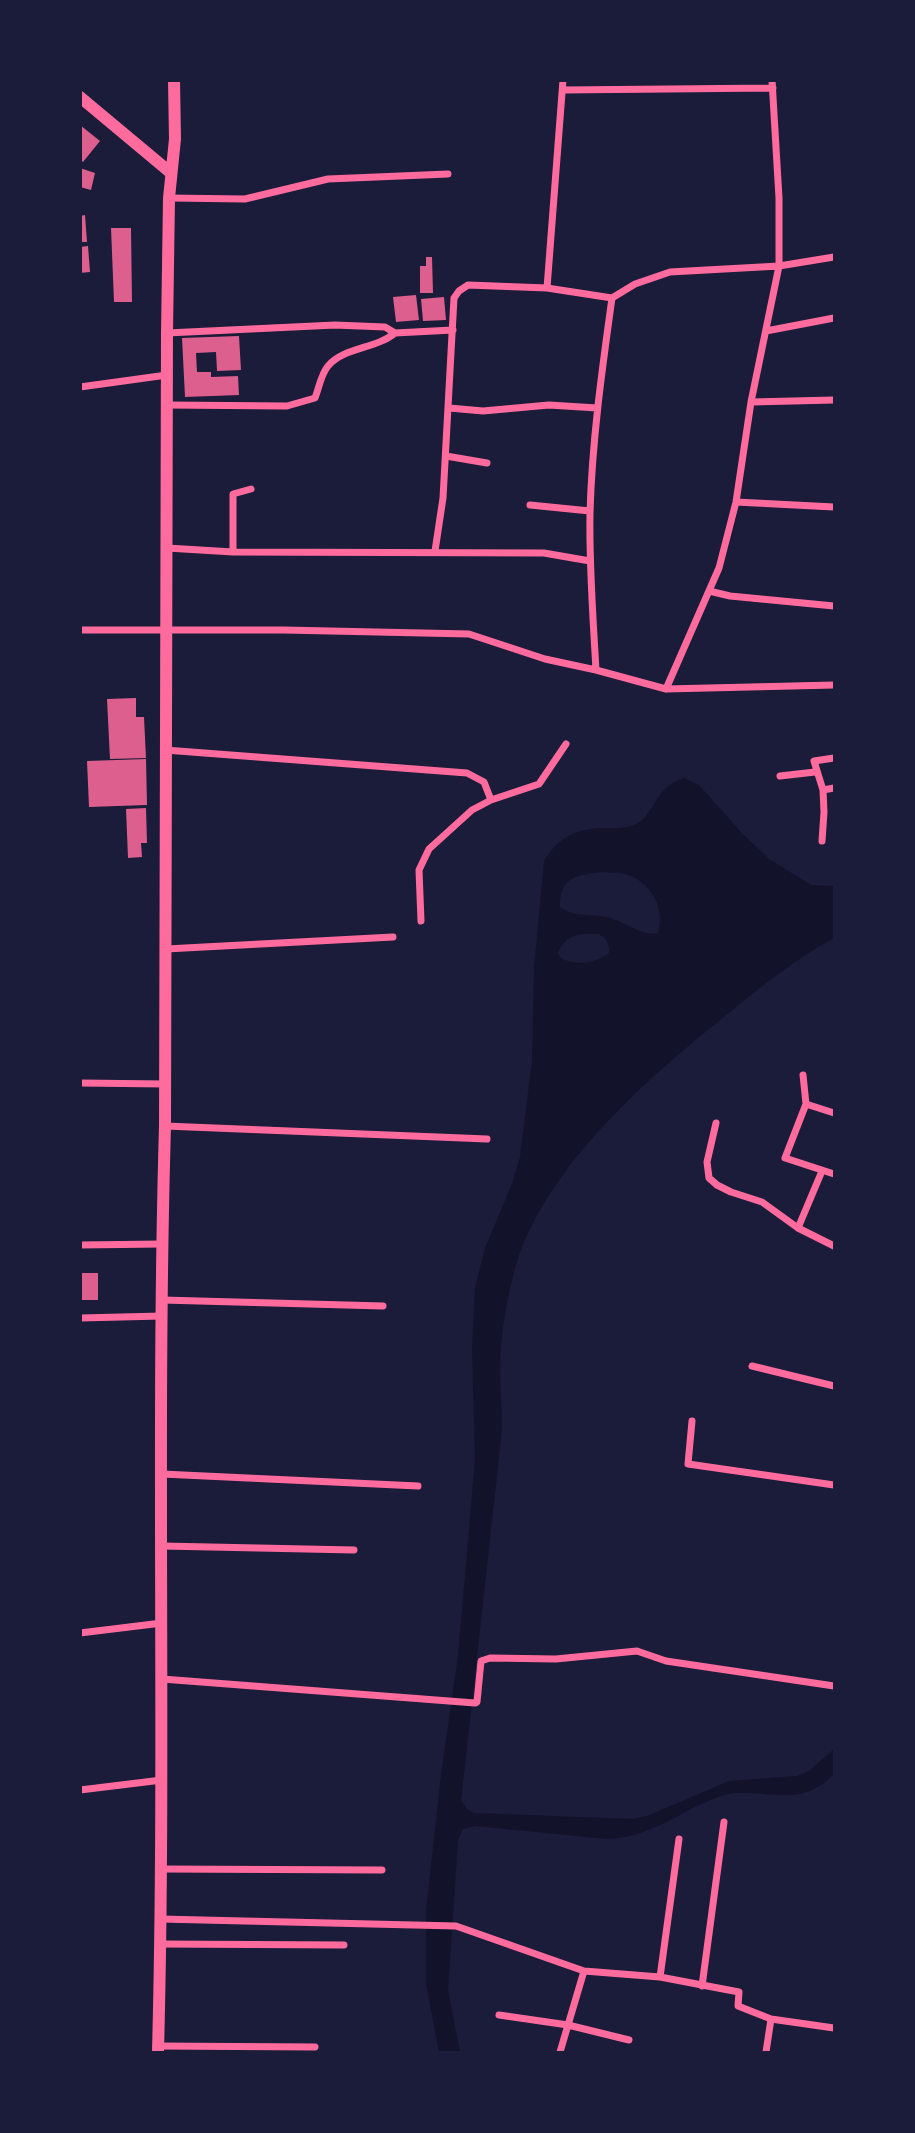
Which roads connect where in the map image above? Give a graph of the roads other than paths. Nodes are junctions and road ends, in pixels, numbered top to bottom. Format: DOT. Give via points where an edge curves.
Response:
graph roads {
  1 [pos="174,80"];
  2 [pos="563,80"];
  3 [pos="773,84"];
  4 [pos="563,90"];
  5 [pos="80,97"];
  6 [pos="171,173"];
  7 [pos="448,174"];
  8 [pos="169,198"];
  9 [pos="835,257"];
  10 [pos="779,266"];
  11 [pos="547,288"];
  12 [pos="612,298"];
  13 [pos="835,318"];
  14 [pos="453,330"];
  15 [pos="766,331"];
  16 [pos="167,332"];
  17 [pos="395,333"];
  18 [pos="167,375"];
  19 [pos="80,387"];
  20 [pos="835,400"];
  21 [pos="751,402"];
  22 [pos="167,405"];
  23 [pos="449,408"];
  24 [pos="597,408"];
  25 [pos="446,456"];
  26 [pos="487,463"];
  27 [pos="251,489"];
  28 [pos="736,502"];
  29 [pos="530,505"];
  30 [pos="835,507"];
  31 [pos="590,511"];
  32 [pos="167,548"];
  33 [pos="233,551"];
  34 [pos="435,551"];
  35 [pos="590,561"];
  36 [pos="709,591"];
  37 [pos="835,606"];
  38 [pos="80,630"];
  39 [pos="166,631"];
  40 [pos="596,670"];
  41 [pos="835,685"];
  42 [pos="666,689"];
  43 [pos="566,744"];
  44 [pos="165,750"];
  45 [pos="835,758"];
  46 [pos="816,772"];
  47 [pos="780,776"];
  48 [pos="835,788"];
  49 [pos="823,790"];
  50 [pos="491,800"];
  51 [pos="822,841"];
  52 [pos="421,920"];
  53 [pos="393,937"];
  54 [pos="166,948"];
  55 [pos="803,1075"];
  56 [pos="80,1083"];
  57 [pos="165,1084"];
  58 [pos="806,1104"];
  59 [pos="835,1113"];
  60 [pos="716,1123"];
  61 [pos="165,1126"];
  62 [pos="487,1139"];
  63 [pos="822,1171"];
  64 [pos="835,1174"];
  65 [pos="798,1228"];
  66 [pos="162,1244"];
  67 [pos="80,1245"];
  68 [pos="835,1246"];
  69 [pos="162,1300"];
  70 [pos="383,1306"];
  71 [pos="162,1316"];
  72 [pos="80,1318"];
  73 [pos="752,1366"];
  74 [pos="835,1386"];
  75 [pos="692,1421"];
  76 [pos="162,1474"];
  77 [pos="835,1485"];
  78 [pos="418,1486"];
  79 [pos="162,1546"];
  80 [pos="354,1550"];
  81 [pos="162,1623"];
  82 [pos="80,1633"];
  83 [pos="162,1679"];
  84 [pos="835,1686"];
  85 [pos="162,1780"];
  86 [pos="80,1790"];
  87 [pos="724,1822"];
  88 [pos="679,1839"];
  89 [pos="161,1869"];
  90 [pos="382,1870"];
  91 [pos="159,1919"];
  92 [pos="160,1944"];
  93 [pos="344,1945"];
  94 [pos="584,1971"];
  95 [pos="660,1977"];
  96 [pos="702,1986"];
  97 [pos="499,2015"];
  98 [pos="771,2019"];
  99 [pos="568,2025"];
  100 [pos="835,2028"];
  101 [pos="629,2040"];
  102 [pos="315,2047"];
  103 [pos="158,2049"];
  104 [pos="560,2053"];
  105 [pos="766,2053"];
  1 -- 6 [label="street"];
  2 -- 4 [label="street"];
  3 -- 4 [label="street"];
  3 -- 10 [label="street"];
  4 -- 11 [label="street"];
  5 -- 6 [label="street"];
  6 -- 8 [label="street"];
  7 -- 8 [label="street" via="328,179 245,199"];
  8 -- 16 [label="street"];
  9 -- 10 [label="street"];
  10 -- 12 [label="street" via="670,272"];
  10 -- 15 [label="street"];
  11 -- 12 [label="street"];
  11 -- 14 [label="street" via="468,285 454,298"];
  12 -- 24 [label="street"];
  13 -- 15 [label="street"];
  14 -- 17 [label="street"];
  14 -- 23 [label="street"];
  15 -- 21 [label="street"];
  16 -- 17 [label="street" via="367,325"];
  16 -- 18 [label="street"];
  17 -- 22 [label="street" via="329,365 315,398 301,404"];
  18 -- 19 [label="street"];
  18 -- 22 [label="street"];
  20 -- 21 [label="street"];
  21 -- 28 [label="street"];
  22 -- 32 [label="street"];
  23 -- 24 [label="street"];
  23 -- 25 [label="street"];
  24 -- 31 [label="street"];
  25 -- 26 [label="street"];
  25 -- 34 [label="street"];
  27 -- 33 [label="street" via="233,494"];
  28 -- 30 [label="street"];
  28 -- 36 [label="street"];
  29 -- 31 [label="street"];
  31 -- 35 [label="street"];
  32 -- 33 [label="street"];
  32 -- 39 [label="street"];
  33 -- 34 [label="street"];
  34 -- 35 [label="street" via="544,553"];
  35 -- 40 [label="street"];
  36 -- 37 [label="street"];
  36 -- 42 [label="street"];
  38 -- 39 [label="street"];
  39 -- 40 [label="street" via="469,634"];
  39 -- 44 [label="street"];
  40 -- 42 [label="street"];
  41 -- 42 [label="street"];
  43 -- 50 [label="street" via="539,784"];
  44 -- 50 [label="street" via="467,773 484,782"];
  44 -- 54 [label="street"];
  45 -- 46 [label="street" via="814,761"];
  46 -- 47 [label="street"];
  46 -- 49 [label="street"];
  48 -- 49 [label="street"];
  49 -- 51 [label="street"];
  50 -- 52 [label="street" via="472,810 429,849 419,870"];
  53 -- 54 [label="street"];
  54 -- 57 [label="street"];
  55 -- 58 [label="street"];
  56 -- 57 [label="street"];
  57 -- 61 [label="street"];
  58 -- 59 [label="street"];
  58 -- 63 [label="street" via="785,1158"];
  60 -- 65 [label="street" via="707,1162 709,1178 731,1192 762,1202"];
  61 -- 62 [label="street"];
  61 -- 66 [label="street"];
  63 -- 64 [label="street"];
  63 -- 65 [label="street"];
  65 -- 68 [label="street"];
  66 -- 67 [label="street"];
  66 -- 69 [label="street"];
  69 -- 70 [label="street"];
  69 -- 71 [label="street"];
  71 -- 72 [label="street"];
  71 -- 76 [label="street"];
  73 -- 74 [label="street"];
  75 -- 77 [label="street" via="688,1464"];
  76 -- 78 [label="street"];
  76 -- 79 [label="street"];
  79 -- 80 [label="street"];
  79 -- 81 [label="street"];
  81 -- 82 [label="street"];
  81 -- 83 [label="street"];
  83 -- 84 [label="street" via="472,1703 477,1702 481,1661 490,1658 556,1659 637,1651 666,1661"];
  83 -- 85 [label="street"];
  85 -- 86 [label="street"];
  85 -- 89 [label="street"];
  87 -- 96 [label="street"];
  88 -- 95 [label="street"];
  89 -- 90 [label="street"];
  89 -- 91 [label="street"];
  91 -- 92 [label="street"];
  91 -- 94 [label="street" via="456,1926"];
  92 -- 93 [label="street"];
  92 -- 103 [label="street"];
  94 -- 95 [label="street"];
  94 -- 99 [label="street"];
  95 -- 96 [label="street"];
  96 -- 98 [label="street" via="739,1992 738,2006"];
  97 -- 99 [label="street"];
  98 -- 100 [label="street"];
  98 -- 105 [label="street"];
  99 -- 101 [label="street"];
  99 -- 104 [label="street"];
  102 -- 103 [label="street"];
}
